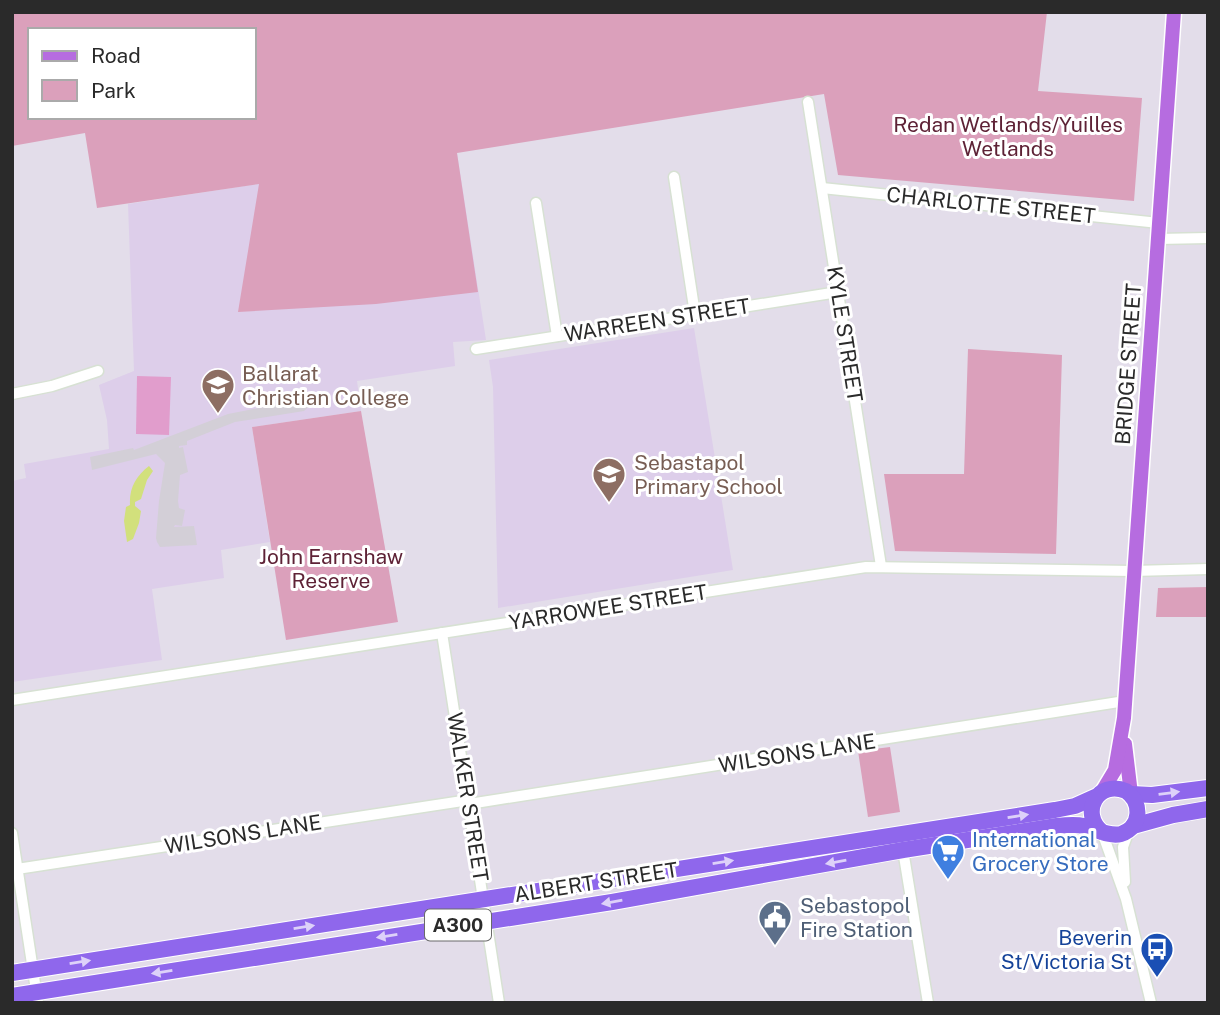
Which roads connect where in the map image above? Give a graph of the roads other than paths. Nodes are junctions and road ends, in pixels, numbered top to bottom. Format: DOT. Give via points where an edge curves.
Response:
graph roads {
  1 [pos="1174,12"];
  2 [pos="808,102"];
  3 [pos="674,177"];
  4 [pos="822,188"];
  5 [pos="536,203"];
  6 [pos="1159,223"];
  7 [pos="1208,238"];
  8 [pos="1158,239"];
  9 [pos="838,292"];
  10 [pos="695,314"];
  11 [pos="557,336"];
  12 [pos="476,349"];
  13 [pos="98,371"];
  14 [pos="12,394"];
  15 [pos="881,566"];
  16 [pos="1208,569"];
  17 [pos="1133,571"];
  18 [pos="442,633"];
  19 [pos="12,700"];
  20 [pos="1125,701"];
  21 [pos="1124,718"];
  22 [pos="1208,788"];
  23 [pos="1099,794"];
  24 [pos="1131,794"];
  25 [pos="469,802"];
  26 [pos="1208,809"];
  27 [pos="1131,828"];
  28 [pos="1102,832"];
  29 [pos="12,833"];
  30 [pos="903,850"];
  31 [pos="17,869"];
  32 [pos="484,899"];
  33 [pos="1126,899"];
  34 [pos="487,922"];
  35 [pos="33,970"];
  36 [pos="12,973"];
  37 [pos="12,996"];
  38 [pos="38,997"];
  39 [pos="499,1003"];
  40 [pos="928,1003"];
  41 [pos="1151,1003"];
  1 -- 6 [label="main road, BRIDGE STREET"];
  2 -- 4 [label="street, KYLE STREET"];
  3 -- 10 [label="street"];
  4 -- 6 [label="street, CHARLOTTE STREET"];
  4 -- 9 [label="street, KYLE STREET"];
  5 -- 11 [label="street"];
  6 -- 8 [label="main road, BRIDGE STREET"];
  7 -- 8 [label="street"];
  8 -- 17 [label="main road, BRIDGE STREET"];
  9 -- 10 [label="street, WARREEN STREET"];
  9 -- 15 [label="street, KYLE STREET"];
  10 -- 11 [label="street, WARREEN STREET"];
  11 -- 12 [label="street, WARREEN STREET"];
  13 -- 14 [label="street"];
  15 -- 17 [label="street, YARROWEE STREET"];
  15 -- 18 [label="street, YARROWEE STREET"];
  16 -- 17 [label="street, YARROWEE STREET"];
  17 -- 20 [label="main road, BRIDGE STREET"];
  18 -- 19 [label="street, YARROWEE STREET"];
  18 -- 25 [label="street, WALKER STREET"];
  20 -- 21 [label="main road, BRIDGE STREET"];
  20 -- 25 [label="street, WILSONS LANE"];
  21 -- 23 [label="main road" via="1115,770"];
  21 -- 24 [label="main road"];
  24 -- 22 [label="highway, one-way"];
  23 -- 24 [label="highway" via="1115,787"];
  23 -- 28 [label="highway" via="1091,816"];
  32 -- 23 [label="highway, ALBERT STREET / A300, one-way" via="1055,810"];
  24 -- 27 [label="highway" via="1138,807"];
  25 -- 31 [label="street, WILSONS LANE"];
  25 -- 32 [label="street, WALKER STREET"];
  26 -- 27 [label="highway"];
  27 -- 28 [label="highway" via="1119,835"];
  27 -- 33 [label="street" via="1123,850"];
  28 -- 30 [label="highway, ALBERT STREET / A300" via="1065,825"];
  28 -- 33 [label="street"];
  29 -- 31 [label="street"];
  30 -- 34 [label="highway, ALBERT STREET / A300, one-way"];
  30 -- 40 [label="street"];
  31 -- 35 [label="street"];
  32 -- 34 [label="street, WALKER STREET"];
  35 -- 32 [label="highway, ALBERT STREET / A300, one-way"];
  33 -- 41 [label="street"];
  34 -- 38 [label="highway, ALBERT STREET / A300, one-way"];
  34 -- 39 [label="street, WALKER STREET"];
  35 -- 36 [label="highway, ALBERT STREET / A300"];
  35 -- 38 [label="street"];
  37 -- 38 [label="highway, ALBERT STREET / A300"];
}
